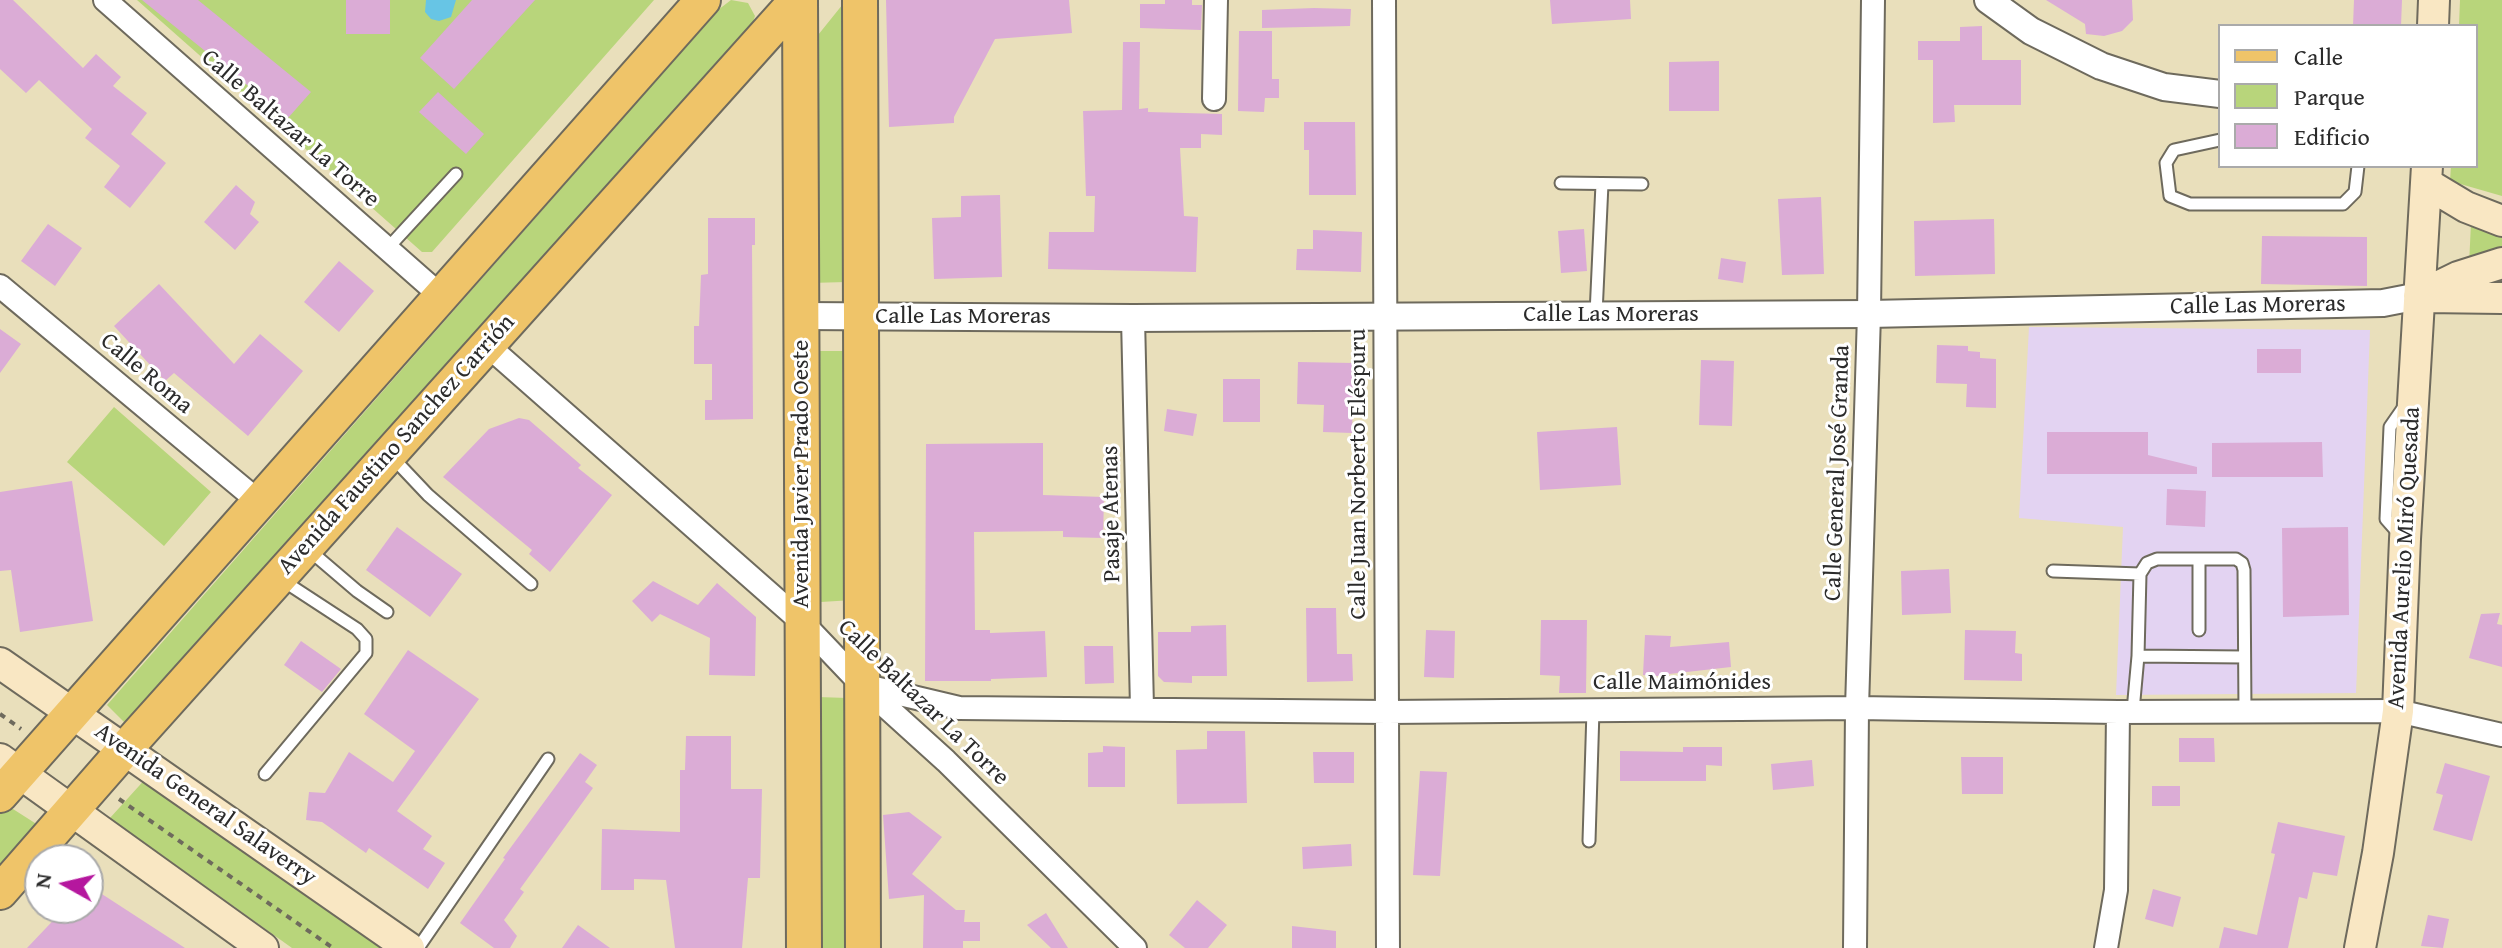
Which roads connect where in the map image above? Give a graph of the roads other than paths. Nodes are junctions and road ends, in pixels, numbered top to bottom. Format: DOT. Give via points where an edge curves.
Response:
graph roads {
  1 [pos="105,0"];
  2 [pos="703,0"];
  3 [pos="757,0"];
  4 [pos="798,0"];
  5 [pos="860,0"];
  6 [pos="1216,0"];
  7 [pos="1384,0"];
  8 [pos="1873,0"];
  9 [pos="1988,0"];
  10 [pos="2434,0"];
  11 [pos="2433,24"];
  12 [pos="760,41"];
  13 [pos="2218,94"];
  14 [pos="1214,99"];
  15 [pos="2218,140"];
  16 [pos="2358,168"];
  17 [pos="456,174"];
  18 [pos="2426,175"];
  19 [pos="1561,183"];
  20 [pos="1602,184"];
  21 [pos="1642,184"];
  22 [pos="2502,221"];
  23 [pos="387,249"];
  24 [pos="2502,263"];
  25 [pos="0,286"];
  26 [pos="441,296"];
  27 [pos="2419,296"];
  28 [pos="2502,298"];
  29 [pos="1869,314"];
  30 [pos="1596,315"];
  31 [pos="801,316"];
  32 [pos="861,316"];
  33 [pos="1384,316"];
  34 [pos="1133,318"];
  35 [pos="487,345"];
  36 [pos="389,454"];
  37 [pos="258,501"];
  38 [pos="306,547"];
  39 [pos="2199,559"];
  40 [pos="2053,571"];
  41 [pos="2140,574"];
  42 [pos="278,577"];
  43 [pos="531,584"];
  44 [pos="387,612"];
  45 [pos="803,623"];
  46 [pos="2199,630"];
  47 [pos="2138,656"];
  48 [pos="2244,657"];
  49 [pos="0,663"];
  50 [pos="862,685"];
  51 [pos="1142,708"];
  52 [pos="1857,708"];
  53 [pos="1593,710"];
  54 [pos="2398,711"];
  55 [pos="71,712"];
  56 [pos="1387,712"];
  57 [pos="2126,712"];
  58 [pos="2245,712"];
  59 [pos="2502,735"];
  60 [pos="125,749"];
  61 [pos="548,759"];
  62 [pos="265,774"];
  63 [pos="7,775"];
  64 [pos="71,809"];
  65 [pos="1589,841"];
  66 [pos="0,892"];
  67 [pos="263,948"];
  68 [pos="409,948"];
  69 [pos="418,948"];
  70 [pos="804,948"];
  71 [pos="863,948"];
  72 [pos="1135,948"];
  73 [pos="1388,948"];
  74 [pos="1855,948"];
  75 [pos="2106,948"];
  76 [pos="2360,948"];
  1 -- 23 [label="street, Calle Baltazar La Torre"];
  2 -- 26 [label="main road"];
  3 -- 12 [label="main road" via="765,24"];
  4 -- 12 [label="main road, Avenida Faustino Sanchez Carrión"];
  4 -- 31 [label="main road, Avenida Javier Prado Oeste"];
  5 -- 32 [label="main road"];
  6 -- 14 [label="street"];
  7 -- 33 [label="street, Calle Juan Norberto Eléspuru"];
  8 -- 29 [label="street, Calle General José Granda"];
  9 -- 13 [label="street" via="2031,31 2101,66 2164,87"];
  10 -- 11 [label="main road"];
  12 -- 35 [label="main road, Avenida Faustino Sanchez Carrión"];
  15 -- 16 [label="lane" via="2174,150 2166,163 2170,196 2190,204 2343,204 2355,192"];
  17 -- 23 [label="lane"];
  18 -- 22 [label="main road" via="2466,207"];
  18 -- 27 [label="main road, Avenida Aurelio Miró Quesada"];
  19 -- 20 [label="lane"];
  20 -- 21 [label="lane"];
  20 -- 30 [label="lane"];
  23 -- 26 [label="street, Calle Baltazar La Torre"];
  24 -- 27 [label="main road"];
  25 -- 37 [label="street, Calle Roma"];
  26 -- 37 [label="main road"];
  27 -- 28 [label="main road"];
  27 -- 29 [label="street, Calle Las Moreras" via="2383,303"];
  27 -- 54 [label="main road, Avenida Aurelio Miró Quesada"];
  29 -- 30 [label="street, Calle Las Moreras"];
  29 -- 52 [label="street, Calle General José Granda"];
  30 -- 33 [label="street, Calle Las Moreras"];
  31 -- 32 [label="street, Calle Las Moreras"];
  31 -- 45 [label="main road, Avenida Javier Prado Oeste"];
  32 -- 34 [label="street, Calle Las Moreras"];
  32 -- 50 [label="main road"];
  33 -- 34 [label="street, Calle Las Moreras"];
  33 -- 56 [label="street, Calle Juan Norberto Eléspuru"];
  34 -- 51 [label="street, Pasaje Atenas"];
  35 -- 36 [label="main road, Avenida Faustino Sanchez Carrión"];
  35 -- 45 [label="street, Calle Baltazar La Torre"];
  36 -- 38 [label="main road, Avenida Faustino Sanchez Carrión"];
  36 -- 43 [label="lane"];
  37 -- 55 [label="main road"];
  38 -- 42 [label="main road, Avenida Faustino Sanchez Carrión"];
  38 -- 44 [label="lane"];
  39 -- 41 [label="lane" via="2157,559"];
  39 -- 46 [label="lane"];
  39 -- 48 [label="lane" via="2242,563"];
  40 -- 41 [label="lane"];
  41 -- 47 [label="lane"];
  42 -- 60 [label="main road, Avenida Faustino Sanchez Carrión"];
  42 -- 62 [label="lane" via="357,629 366,639 366,653"];
  45 -- 50 [label="street, Calle Baltazar La Torre"];
  45 -- 70 [label="main road, Avenida Javier Prado Oeste"];
  47 -- 48 [label="lane"];
  47 -- 57 [label="lane"];
  48 -- 58 [label="lane"];
  49 -- 55 [label="main road, Avenida General Salaverry"];
  50 -- 51 [label="street, Calle Maimónides" via="959,708"];
  50 -- 71 [label="main road"];
  50 -- 72 [label="street, Calle Baltazar La Torre"];
  51 -- 56 [label="street, Calle Maimónides"];
  52 -- 53 [label="street, Calle Maimónides"];
  52 -- 57 [label="street, Calle Maimónides"];
  52 -- 74 [label="street, Calle General José Granda"];
  53 -- 56 [label="street, Calle Maimónides"];
  53 -- 65 [label="lane"];
  54 -- 58 [label="street, Calle Maimónides"];
  54 -- 59 [label="street, Calle Maimónides"];
  54 -- 76 [label="main road, Avenida Aurelio Miró Quesada"];
  55 -- 60 [label="main road, Avenida General Salaverry"];
  55 -- 63 [label="main road"];
  56 -- 73 [label="street, Calle Juan Norberto Eléspuru"];
  57 -- 58 [label="street, Calle Maimónides"];
  57 -- 75 [label="street" via="2116,890"];
  60 -- 64 [label="main road, Avenida Faustino Sanchez Carrión"];
  60 -- 68 [label="main road, Avenida General Salaverry"];
  61 -- 69 [label="lane"];
  63 -- 64 [label="main road"];
  64 -- 66 [label="main road, Avenida Faustino Sanchez Carrión"];
  64 -- 67 [label="main road"];
}
